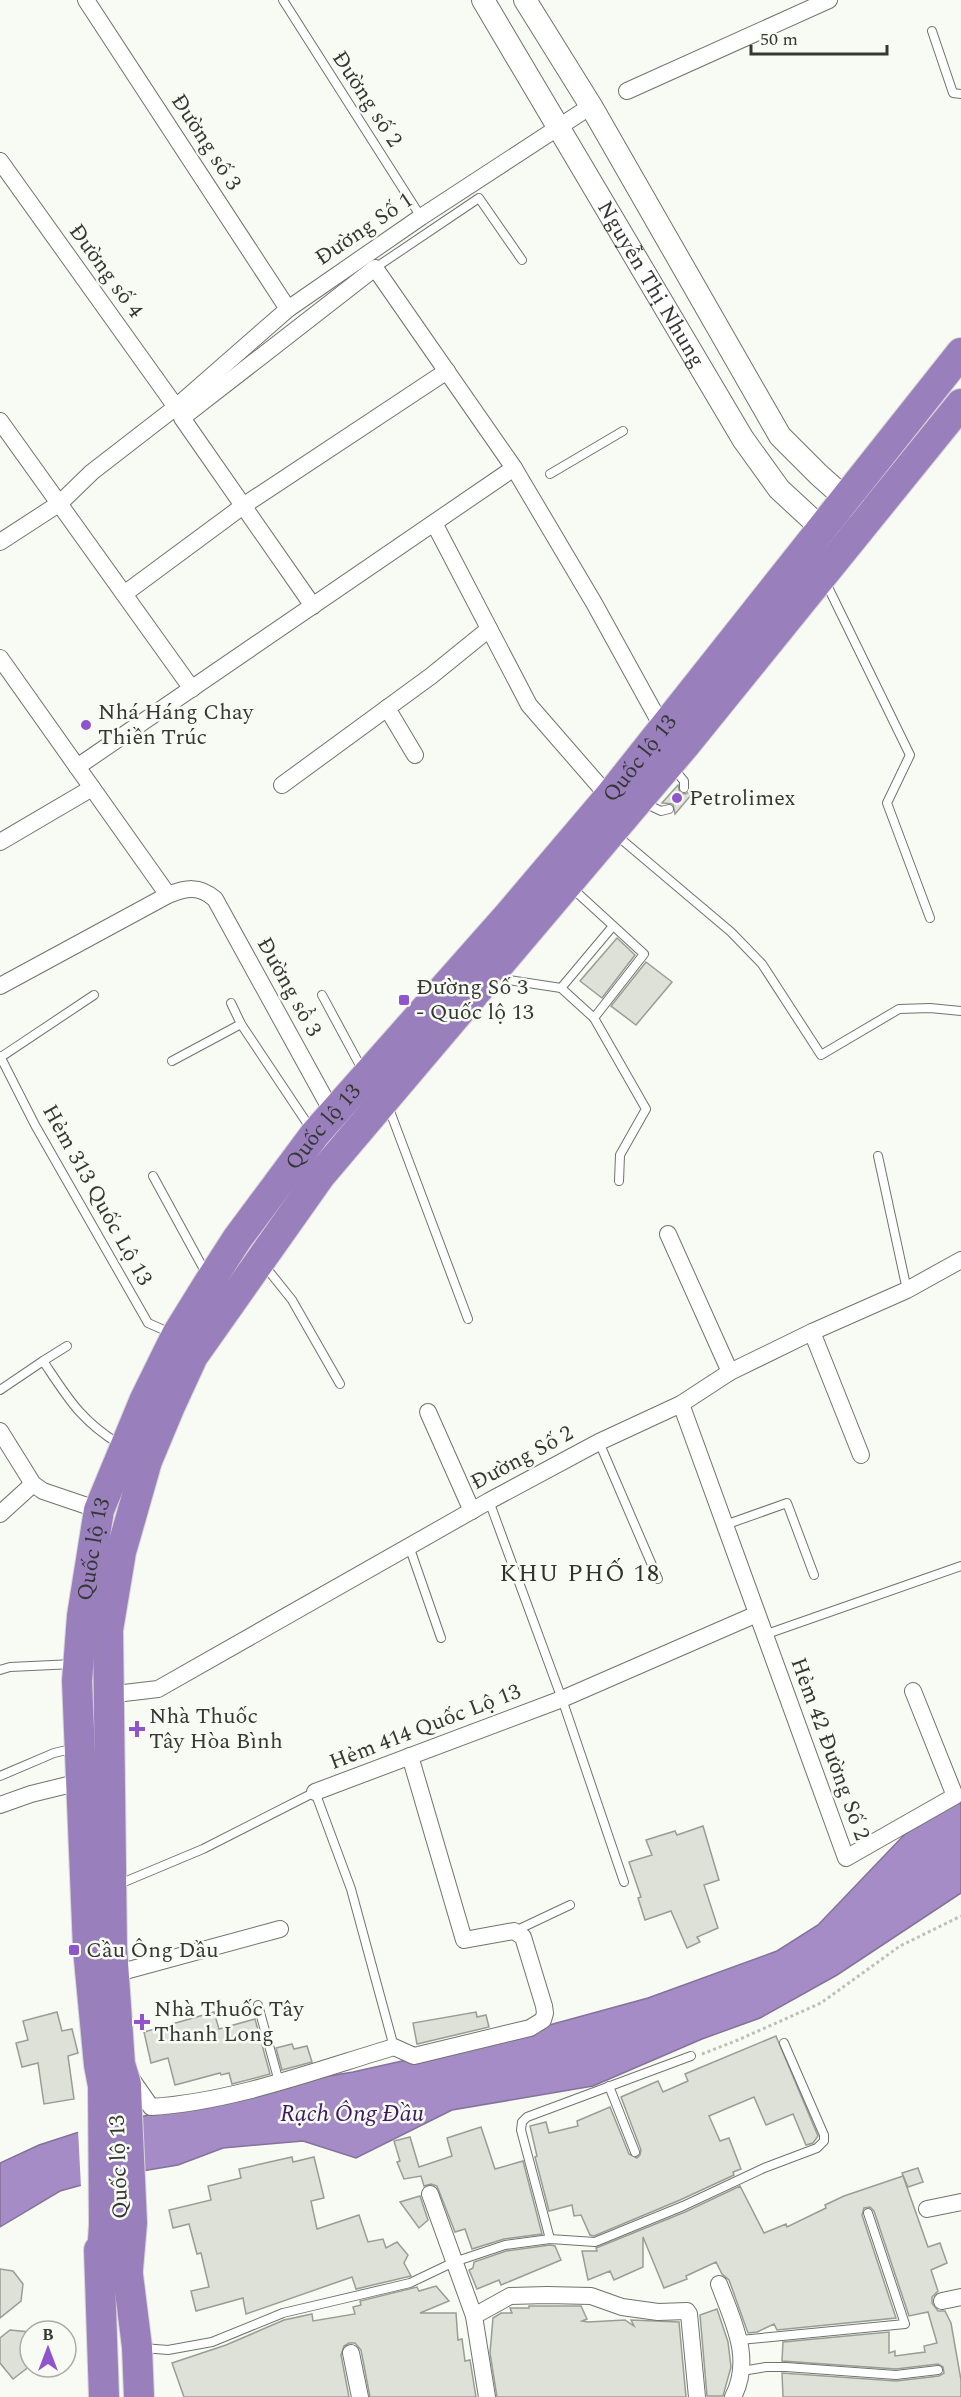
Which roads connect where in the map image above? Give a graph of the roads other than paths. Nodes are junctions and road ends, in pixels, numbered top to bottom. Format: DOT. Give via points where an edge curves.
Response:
graph roads {
  1 [pos="87,0"];
  2 [pos="283,0"];
  3 [pos="483,0"];
  4 [pos="525,0"];
  5 [pos="829,0"];
  6 [pos="932,31"];
  7 [pos="627,91"];
  8 [pos="961,94"];
  9 [pos="591,106"];
  10 [pos="560,127"];
  11 [pos="0,161"];
  12 [pos="421,217"];
  13 [pos="522,260"];
  14 [pos="375,268"];
  15 [pos="288,309"];
  16 [pos="961,353"];
  17 [pos="447,371"];
  18 [pos="961,404"];
  19 [pos="176,407"];
  20 [pos="0,421"];
  21 [pos="623,431"];
  22 [pos="514,468"];
  23 [pos="550,474"];
  24 [pos="845,499"];
  25 [pos="60,503"];
  26 [pos="243,506"];
  27 [pos="868,519"];
  28 [pos="434,523"];
  29 [pos="833,539"];
  30 [pos="0,542"];
  31 [pos="822,575"];
  32 [pos="124,594"];
  33 [pos="313,606"];
  34 [pos="489,629"];
  35 [pos="3,669"];
  36 [pos="192,689"];
  37 [pos="387,708"];
  38 [pos="664,730"];
  39 [pos="415,754"];
  40 [pos="77,767"];
  41 [pos="282,785"];
  42 [pos="92,788"];
  43 [pos="609,797"];
  44 [pos="639,800"];
  45 [pos="669,809"];
  46 [pos="613,832"];
  47 [pos="0,842"];
  48 [pos="567,884"];
  49 [pos="168,895"];
  50 [pos="930,918"];
  51 [pos="614,926"];
  52 [pos="489,977"];
  53 [pos="0,986"];
  54 [pos="561,988"];
  55 [pos="94,995"];
  56 [pos="322,995"];
  57 [pos="231,1003"];
  58 [pos="961,1011"];
  59 [pos="594,1018"];
  60 [pos="241,1024"];
  61 [pos="0,1057"];
  62 [pos="172,1061"];
  63 [pos="366,1076"];
  64 [pos="386,1100"];
  65 [pos="323,1124"];
  66 [pos="350,1140"];
  67 [pos="878,1156"];
  68 [pos="153,1176"];
  69 [pos="619,1181"];
  70 [pos="668,1234"];
  71 [pos="260,1260"];
  72 [pos="961,1260"];
  73 [pos="210,1281"];
  74 [pos="906,1290"];
  75 [pos="468,1318"];
  76 [pos="812,1332"];
  77 [pos="176,1336"];
  78 [pos="67,1346"];
  79 [pos="43,1361"];
  80 [pos="730,1372"];
  81 [pos="340,1384"];
  82 [pos="0,1390"];
  83 [pos="681,1404"];
  84 [pos="428,1412"];
  85 [pos="0,1431"];
  86 [pos="599,1442"];
  87 [pos="125,1447"];
  88 [pos="861,1455"];
  89 [pos="33,1484"];
  90 [pos="489,1501"];
  91 [pos="99,1510"];
  92 [pos="472,1511"];
  93 [pos="0,1514"];
  94 [pos="725,1525"];
  95 [pos="409,1546"];
  96 [pos="961,1566"];
  97 [pos="814,1575"];
  98 [pos="658,1579"];
  99 [pos="757,1614"];
  100 [pos="764,1635"];
  101 [pos="441,1638"];
  102 [pos="78,1664"];
  103 [pos="0,1670"];
  104 [pos="913,1691"];
  105 [pos="107,1695"];
  106 [pos="562,1699"];
  107 [pos="78,1747"];
  108 [pos="410,1756"];
  109 [pos="0,1776"];
  110 [pos="80,1782"];
  111 [pos="315,1792"];
  112 [pos="0,1805"];
  113 [pos="624,1882"];
  114 [pos="112,1887"];
  115 [pos="570,1905"];
  116 [pos="280,1929"];
  117 [pos="514,1931"];
  118 [pos="114,1974"];
  119 [pos="258,2005"];
  120 [pos="783,2043"];
  121 [pos="394,2047"];
  122 [pos="691,2056"];
  123 [pos="110,2065"];
  124 [pos="279,2082"];
  125 [pos="609,2086"];
  126 [pos="635,2152"];
  127 [pos="430,2194"];
  128 [pos="961,2202"];
  129 [pos="927,2209"];
  130 [pos="868,2213"];
  131 [pos="550,2239"];
  132 [pos="454,2262"];
  133 [pos="115,2270"];
  134 [pos="719,2284"];
  135 [pos="961,2297"];
  136 [pos="942,2301"];
  137 [pos="474,2316"];
  138 [pos="740,2340"];
  139 [pos="137,2347"];
  140 [pos="351,2354"];
  141 [pos="938,2370"];
  142 [pos="742,2371"];
  143 [pos="104,2397"];
  144 [pos="139,2397"];
  145 [pos="360,2397"];
  146 [pos="487,2397"];
  147 [pos="697,2397"];
  148 [pos="733,2397"];
  1 -- 15 [label="street, Đường số 3"];
  2 -- 12 [label="lane, Đường số 2"];
  3 -- 10 [label="street, Nguyễn Thị Nhung"];
  4 -- 9 [label="street, Nguyễn Thị Nhung"];
  5 -- 7 [label="street"];
  6 -- 8 [label="lane" via="953,93"];
  9 -- 10 [label="street, Đường Số 1"];
  9 -- 24 [label="street, Nguyễn Thị Nhung" via="780,436"];
  10 -- 12 [label="street, Đường Số 1"];
  10 -- 29 [label="street, Nguyễn Thị Nhung" via="743,439 779,489"];
  11 -- 19 [label="street, Đường số 4"];
  12 -- 15 [label="street, Đường Số 1"];
  13 -- 14 [label="lane" via="478,198"];
  14 -- 17 [label="street"];
  14 -- 26 [label="street" via="182,418"];
  15 -- 19 [label="street, Đường Số 1"];
  16 -- 24 [label="highway, Quốc lộ 13"];
  17 -- 22 [label="street"];
  17 -- 26 [label="street"];
  18 -- 27 [label="highway, Quốc lộ 13"];
  19 -- 25 [label="street, Đường Số 1" via="92,472"];
  20 -- 25 [label="street"];
  21 -- 23 [label="lane"];
  22 -- 28 [label="street"];
  22 -- 38 [label="street" via="530,486"];
  24 -- 27 [label="street, Nguyễn Thị Nhung"];
  24 -- 29 [label="highway, Quốc lộ 13"];
  25 -- 30 [label="street"];
  25 -- 32 [label="street"];
  26 -- 32 [label="street"];
  26 -- 33 [label="street"];
  27 -- 29 [label="highway, Quốc lộ 13"];
  28 -- 33 [label="street"];
  28 -- 34 [label="street"];
  29 -- 31 [label="highway, Quốc lộ 13"];
  29 -- 38 [label="highway, Quốc lộ 13"];
  31 -- 44 [label="highway, Quốc lộ 13" via="677,776"];
  31 -- 50 [label="lane" via="910,755 887,803"];
  32 -- 36 [label="street"];
  33 -- 36 [label="street"];
  34 -- 37 [label="street"];
  34 -- 43 [label="street" via="529,705"];
  35 -- 40 [label="street"];
  36 -- 40 [label="street"];
  37 -- 39 [label="street"];
  37 -- 41 [label="street"];
  38 -- 43 [label="highway, Quốc lộ 13"];
  40 -- 42 [label="street"];
  42 -- 47 [label="street"];
  42 -- 49 [label="street"];
  43 -- 63 [label="highway, Quốc lộ 13"];
  44 -- 45 [label="lane" via="661,811"];
  44 -- 46 [label="highway, Quốc lộ 13"];
  46 -- 48 [label="highway, Quốc lộ 13"];
  46 -- 58 [label="lane" via="731,932 762,964 821,1055 899,1010"];
  48 -- 51 [label="lane"];
  48 -- 52 [label="highway, Quốc lộ 13"];
  49 -- 53 [label="street, Đường sổ 3"];
  49 -- 65 [label="street, Đường sổ 3" via="189,888 207,892 215,899"];
  51 -- 54 [label="lane"];
  51 -- 59 [label="lane" via="644,954"];
  52 -- 54 [label="lane"];
  52 -- 64 [label="highway, Quốc lộ 13"];
  54 -- 59 [label="lane"];
  55 -- 61 [label="lane, Hẻm 313 Quốc Lộ 13"];
  56 -- 63 [label="lane"];
  57 -- 60 [label="lane"];
  59 -- 69 [label="lane" via="646,1109 620,1155"];
  60 -- 62 [label="lane"];
  60 -- 65 [label="lane"];
  61 -- 77 [label="lane, Hẻm 313 Quốc Lộ 13" via="148,1323"];
  63 -- 65 [label="highway, Quốc lộ 13"];
  64 -- 66 [label="highway, Quốc lộ 13"];
  64 -- 75 [label="lane"];
  65 -- 66 [label="street, Đường sổ 3"];
  65 -- 73 [label="highway, Quốc lộ 13"];
  66 -- 71 [label="highway, Quốc lộ 13"];
  67 -- 74 [label="lane"];
  68 -- 73 [label="lane"];
  70 -- 80 [label="street"];
  71 -- 81 [label="lane" via="292,1300"];
  71 -- 105 [label="highway, Quốc lộ 13" via="193,1356 147,1461 121,1552 110,1619"];
  72 -- 74 [label="street, Đường Số 2"];
  73 -- 77 [label="highway, Quốc lộ 13"];
  74 -- 76 [label="street, Đường Số 2"];
  76 -- 80 [label="street, Đường Số 2"];
  76 -- 88 [label="street"];
  77 -- 87 [label="highway, Quốc lộ 13"];
  78 -- 79 [label="lane"];
  79 -- 82 [label="lane"];
  79 -- 87 [label="lane" via="83,1418"];
  80 -- 83 [label="street, Đường Số 2"];
  83 -- 86 [label="street, Đường Số 2"];
  83 -- 94 [label="street, Hẻm 42 Đường Số 2"];
  84 -- 92 [label="street"];
  85 -- 89 [label="street"];
  86 -- 90 [label="street, Đường Số 2"];
  86 -- 98 [label="lane"];
  87 -- 91 [label="highway, Quốc lộ 13"];
  89 -- 91 [label="street"];
  89 -- 93 [label="street"];
  90 -- 92 [label="street, Đường Số 2"];
  90 -- 106 [label="lane"];
  91 -- 102 [label="highway, Quốc lộ 13"];
  92 -- 95 [label="street, Đường Số 2"];
  94 -- 97 [label="lane" via="787,1503"];
  94 -- 99 [label="street, Hẻm 42 Đường Số 2"];
  95 -- 101 [label="lane"];
  95 -- 105 [label="street, Đường Số 2" via="158,1689"];
  96 -- 100 [label="lane, Hẻm 42 Đường Số 2"];
  99 -- 100 [label="street, Hẻm 42 Đường Số 2"];
  99 -- 106 [label="street, Hẻm 414 Quốc Lộ 13"];
  100 -- 104 [label="street, Hẻm 42 Đường Số 2" via="846,1857 955,1796"];
  102 -- 103 [label="lane"];
  102 -- 107 [label="highway, Quốc lộ 13"];
  105 -- 114 [label="highway, Quốc lộ 13"];
  106 -- 108 [label="street, Hẻm 414 Quốc Lộ 13"];
  106 -- 113 [label="lane"];
  107 -- 109 [label="lane"];
  107 -- 110 [label="highway, Quốc lộ 13"];
  108 -- 111 [label="street, Hẻm 414 Quốc Lộ 13"];
  108 -- 117 [label="street" via="464,1940"];
  110 -- 112 [label="street"];
  110 -- 123 [label="highway, Quốc lộ 13" via="88,1949"];
  111 -- 114 [label="lane, Hẻm 414 Quốc Lộ 13" via="203,1849"];
  111 -- 121 [label="lane" via="351,1889"];
  114 -- 118 [label="highway, Quốc lộ 13"];
  115 -- 117 [label="lane"];
  116 -- 118 [label="street"];
  117 -- 121 [label="street" via="522,1936 544,2006 543,2020 530,2028 414,2056"];
  118 -- 123 [label="highway, Quốc lộ 13"];
  119 -- 124 [label="lane"];
  120 -- 131 [label="lane" via="824,2134 824,2141 817,2148 595,2242"];
  121 -- 124 [label="street"];
  122 -- 125 [label="lane"];
  123 -- 124 [label="street" via="151,2107 173,2106"];
  123 -- 133 [label="highway, Quốc lộ 13" via="126,2084 111,2115"];
  125 -- 126 [label="lane"];
  125 -- 131 [label="lane" via="522,2122"];
  127 -- 132 [label="street"];
  128 -- 129 [label="street"];
  130 -- 138 [label="lane" via="905,2324"];
  131 -- 132 [label="lane" via="506,2245"];
  132 -- 137 [label="street"];
  132 -- 139 [label="lane" via="410,2283 283,2313 212,2342 168,2350"];
  133 -- 139 [label="highway, Quốc lộ 13"];
  133 -- 143 [label="highway, Quốc lộ 13"];
  134 -- 138 [label="street"];
  135 -- 136 [label="street"];
  137 -- 146 [label="street"];
  137 -- 147 [label="street" via="510,2296 547,2295 591,2296 622,2307 658,2312 687,2311"];
  138 -- 142 [label="street"];
  139 -- 144 [label="highway, Quốc lộ 13"];
  140 -- 145 [label="street"];
  141 -- 142 [label="lane" via="896,2375 786,2367"];
  142 -- 148 [label="street"];
}
